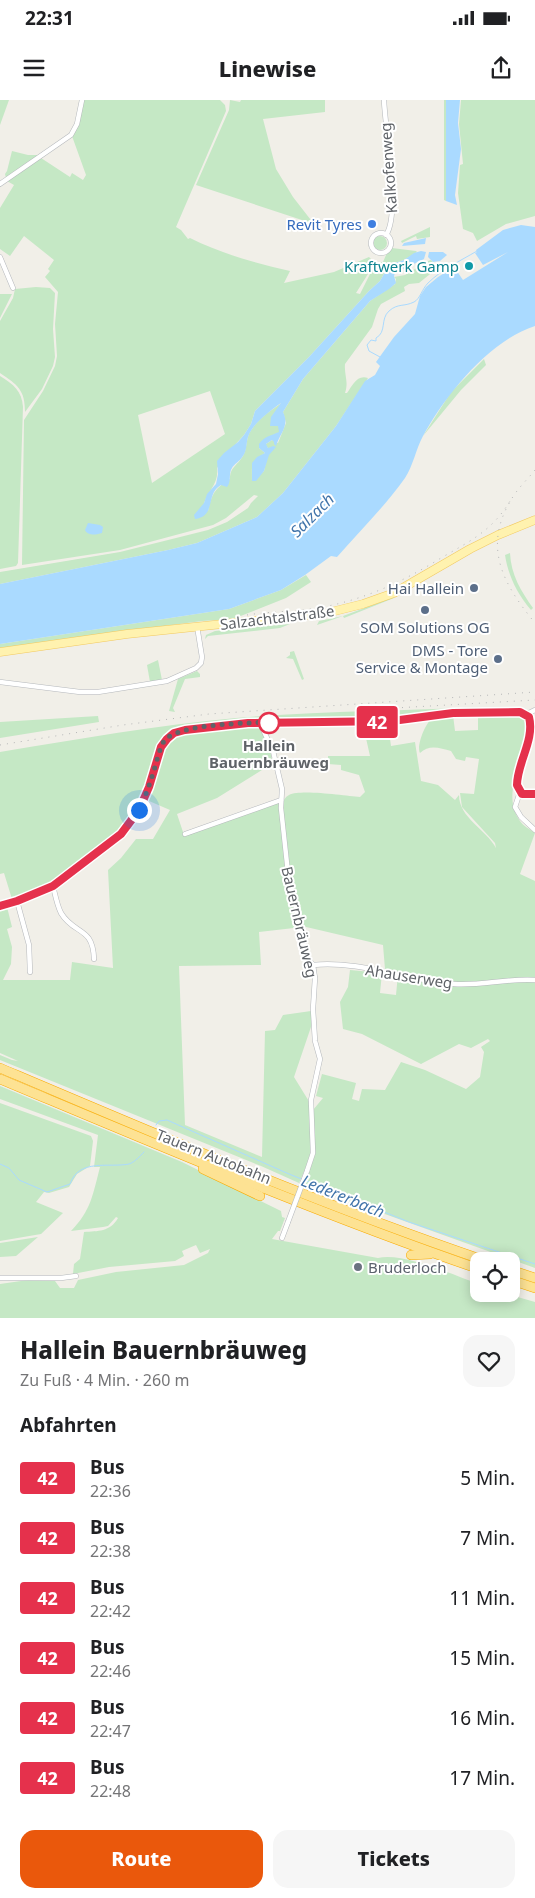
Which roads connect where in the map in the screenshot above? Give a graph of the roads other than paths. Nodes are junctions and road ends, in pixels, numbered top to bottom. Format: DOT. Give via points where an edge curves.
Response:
graph roads {
  1 [pos="82,100"];
  2 [pos="384,100"];
  3 [pos="0,184"];
  4 [pos="386,235"];
  5 [pos="0,257"];
  6 [pos="13,288"];
  7 [pos="535,520"];
  8 [pos="197,626"];
  9 [pos="0,652"];
  10 [pos="0,682"];
  11 [pos="535,710"];
  12 [pos="527,714"];
  13 [pos="260,723"];
  14 [pos="520,792"];
  15 [pos="534,794"];
  16 [pos="281,800"];
  17 [pos="535,830"];
  18 [pos="184,834"];
  19 [pos="53,886"];
  20 [pos="17,901"];
  21 [pos="0,906"];
  22 [pos="94,959"];
  23 [pos="313,965"];
  24 [pos="30,972"];
  25 [pos="535,980"];
  26 [pos="0,1068"];
  27 [pos="0,1078"];
  28 [pos="166,1148"];
  29 [pos="260,1196"];
  30 [pos="282,1238"];
  31 [pos="435,1254"];
  32 [pos="411,1255"];
  33 [pos="470,1255"];
  34 [pos="470,1266"];
  35 [pos="520,1273"];
  36 [pos="76,1276"];
  37 [pos="0,1278"];
  38 [pos="535,1278"];
  39 [pos="520,1283"];
  40 [pos="535,1288"];
  1 -- 3 [label="street" via="71,135"];
  2 -- 4 [label="street, Kalkofenweg" via="392,195 391,226"];
  4 -- 4 [label="street, Kalkofenweg" via="380,234 372,239 376,251 382,253 388,249 390,241"];
  5 -- 6 [label="street"];
  7 -- 8 [label="main road, Salzachtalstraße" via="498,535 400,589 363,604 327,613"];
  8 -- 9 [label="main road, Salzachtalstraße"];
  8 -- 10 [label="street" via="201,663 167,681 98,692"];
  11 -- 12 [label="street"];
  12 -- 13 [label="street" via="515,711 477,712 392,721"];
  12 -- 14 [label="street" via="531,726 517,781"];
  13 -- 16 [label="street, Bauernbräuweg" via="273,752 282,789"];
  13 -- 19 [label="street" via="185,730 170,736 161,747 149,787 130,824"];
  14 -- 15 [label="street"];
  14 -- 17 [label="street" via="516,807 521,817"];
  16 -- 18 [label="street"];
  16 -- 23 [label="street, Bauernbräuweg" via="288,872 305,947"];
  19 -- 20 [label="street"];
  19 -- 22 [label="street" via="60,912 94,945"];
  20 -- 21 [label="street"];
  20 -- 24 [label="street" via="29,945"];
  23 -- 25 [label="street, Ahauserweg" via="398,973 456,984"];
  23 -- 30 [label="street, Bauernbräuweg, bridge" via="316,978 313,1002 315,1041 320,1059 311,1100 313,1152"];
  26 -- 33 [label="highway, Tauern Autobahn" via="272,1180"];
  27 -- 28 [label="highway, Tauern Autobahn"];
  28 -- 29 [label="highway"];
  28 -- 31 [label="highway, Tauern Autobahn"];
  31 -- 32 [label="highway"];
  31 -- 34 [label="highway, Tauern Autobahn"];
  35 -- 38 [label="highway"];
  36 -- 37 [label="street"];
  39 -- 40 [label="highway"];
}
